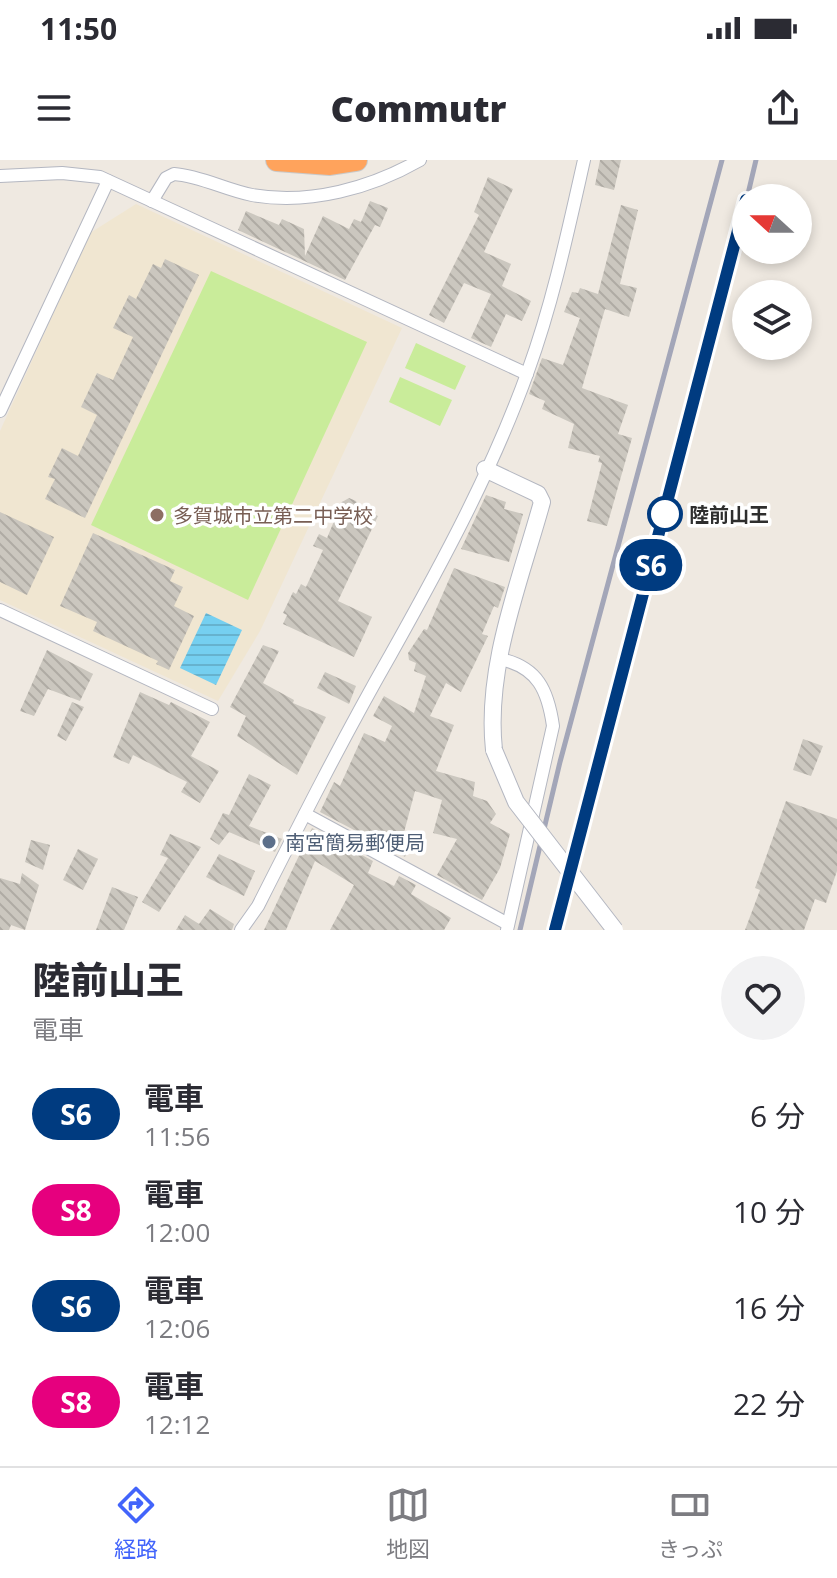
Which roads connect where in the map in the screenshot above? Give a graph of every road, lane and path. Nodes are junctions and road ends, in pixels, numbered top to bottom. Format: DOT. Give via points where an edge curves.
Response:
graph roads {
  1 [pos="277,160"];
  2 [pos="356,160"];
  3 [pos="420,160"];
  4 [pos="584,160"];
  5 [pos="0,176"];
  6 [pos="108,181"];
  7 [pos="152,201"];
  8 [pos="527,374"];
  9 [pos="0,411"];
  10 [pos="485,469"];
  11 [pos="0,610"];
  12 [pos="500,659"];
  13 [pos="212,709"];
  14 [pos="305,814"];
  15 [pos="508,927"];
  16 [pos="241,930"];
  17 [pos="615,930"];
  1 -- 2 [label="highway"];
  3 -- 7 [label="street" via="352,189 308,197 254,195 174,174"];
  4 -- 8 [label="street" via="551,302"];
  5 -- 6 [label="street" via="62,173"];
  6 -- 7 [label="street"];
  6 -- 9 [label="street"];
  7 -- 8 [label="street"];
  8 -- 10 [label="street"];
  10 -- 12 [label="street" via="538,494 542,502"];
  10 -- 14 [label="street" via="421,604"];
  11 -- 13 [label="street"];
  12 -- 15 [label="street" via="532,672 548,695 553,726"];
  12 -- 17 [label="street, bridge" via="492,703 494,750 516,802"];
  14 -- 15 [label="street"];
  14 -- 16 [label="street"];
}
